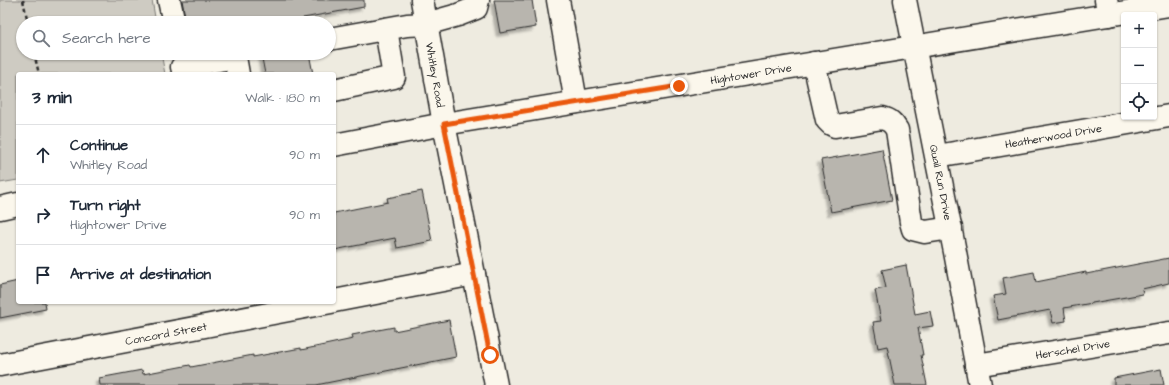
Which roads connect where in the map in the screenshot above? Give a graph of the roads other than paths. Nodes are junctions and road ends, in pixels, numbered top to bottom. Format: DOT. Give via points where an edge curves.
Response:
graph roads {
  1 [pos="169,0"];
  2 [pos="422,0"];
  3 [pos="478,0"];
  4 [pos="558,0"];
  5 [pos="906,0"];
  6 [pos="1169,5"];
  7 [pos="1108,7"];
  8 [pos="172,16"];
  9 [pos="426,24"];
  10 [pos="386,29"];
  11 [pos="336,38"];
  12 [pos="915,47"];
  13 [pos="217,60"];
  14 [pos="235,60"];
  15 [pos="814,63"];
  16 [pos="182,64"];
  17 [pos="238,72"];
  18 [pos="343,88"];
  19 [pos="576,102"];
  20 [pos="1169,116"];
  21 [pos="444,124"];
  22 [pos="336,144"];
  23 [pos="937,156"];
  24 [pos="16,204"];
  25 [pos="0,208"];
  26 [pos="951,228"];
  27 [pos="474,274"];
  28 [pos="336,301"];
  29 [pos="322,304"];
  30 [pos="1169,333"];
  31 [pos="0,365"];
  32 [pos="978,375"];
  33 [pos="496,385"];
  1 -- 8 [label="street"];
  2 -- 9 [label="street, Whitley Road"];
  3 -- 9 [label="street" via="476,8 472,10"];
  4 -- 19 [label="street"];
  5 -- 12 [label="street, Quail Run Drive"];
  6 -- 7 [label="street, Hightower Drive"];
  7 -- 12 [label="street, Hightower Drive"];
  9 -- 10 [label="street"];
  9 -- 21 [label="street, Whitley Road"];
  10 -- 11 [label="street"];
  10 -- 18 [label="street" via="394,77"];
  12 -- 15 [label="street, Hightower Drive"];
  12 -- 23 [label="street, Quail Run Drive"];
  13 -- 16 [label="street"];
  14 -- 17 [label="street"];
  15 -- 19 [label="street, Hightower Drive"];
  15 -- 26 [label="street" via="830,124 835,126 882,118 889,120 897,130 913,228 925,232"];
  19 -- 21 [label="street, Hightower Drive"];
  20 -- 23 [label="street, Heatherwood Drive"];
  21 -- 22 [label="street, Hightower Drive"];
  21 -- 27 [label="street, Whitley Road"];
  23 -- 26 [label="street, Quail Run Drive"];
  24 -- 25 [label="street"];
  26 -- 32 [label="street, Quail Run Drive"];
  27 -- 28 [label="street, Concord Street"];
  27 -- 33 [label="street, Whitley Road"];
  29 -- 31 [label="street, Concord Street"];
  30 -- 32 [label="street, Herschel Drive"];
}
